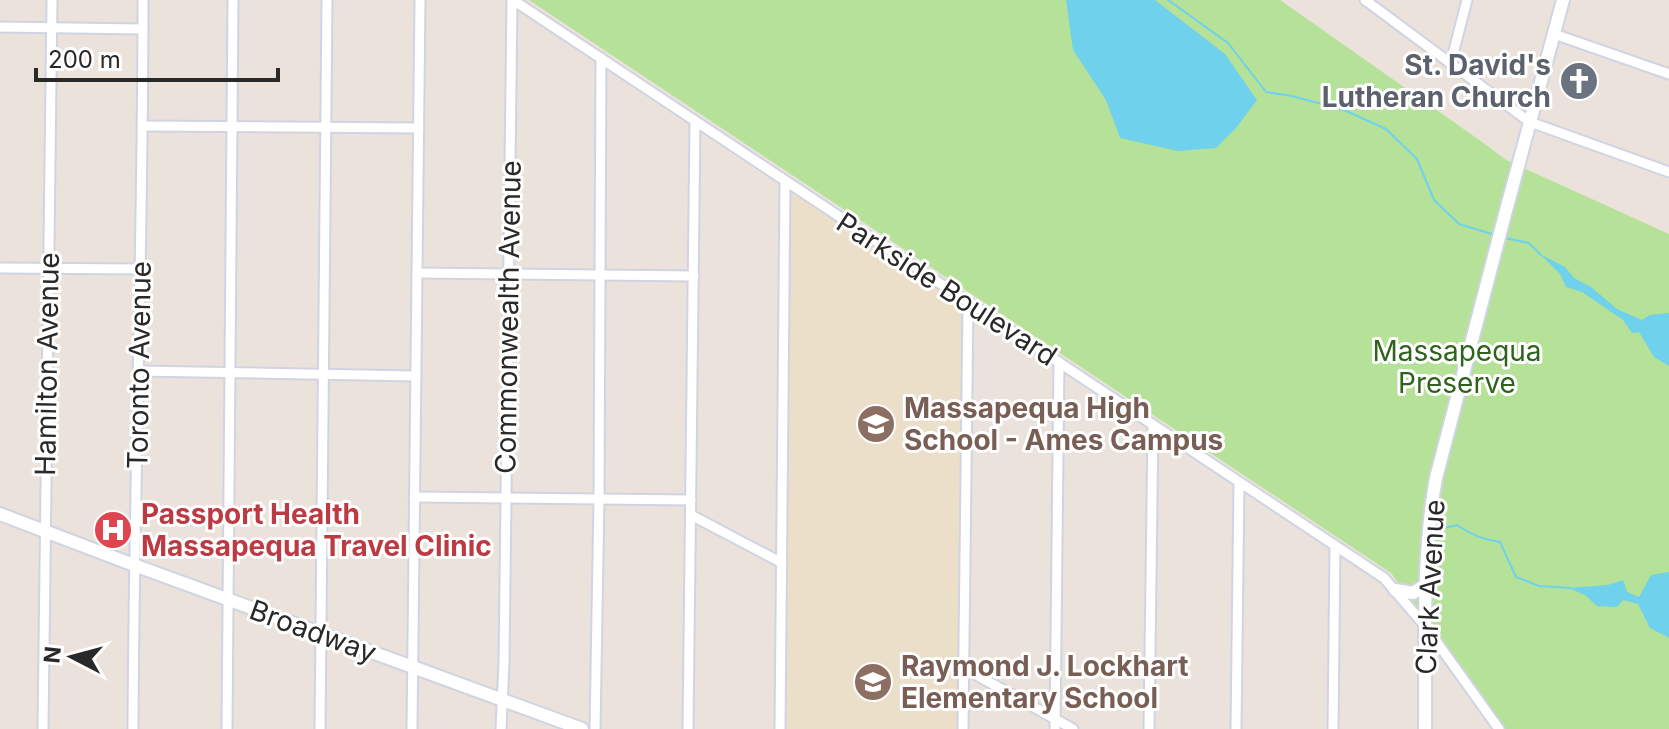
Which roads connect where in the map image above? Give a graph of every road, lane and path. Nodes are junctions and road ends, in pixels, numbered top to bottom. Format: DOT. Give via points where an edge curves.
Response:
graph roads {
  1 [pos="52,0"];
  2 [pos="143,0"];
  3 [pos="233,0"];
  4 [pos="327,0"];
  5 [pos="420,0"];
  6 [pos="512,0"];
  7 [pos="1467,0"];
  8 [pos="1563,0"];
  9 [pos="1369,1"];
  10 [pos="0,27"];
  11 [pos="51,28"];
  12 [pos="143,29"];
  13 [pos="1554,34"];
  14 [pos="601,58"];
  15 [pos="1451,62"];
  16 [pos="1669,74"];
  17 [pos="695,121"];
  18 [pos="1530,122"];
  19 [pos="143,126"];
  20 [pos="232,127"];
  21 [pos="325,128"];
  22 [pos="419,128"];
  23 [pos="1669,172"];
  24 [pos="785,182"];
  25 [pos="0,268"];
  26 [pos="48,268"];
  27 [pos="141,269"];
  28 [pos="417,273"];
  29 [pos="508,274"];
  30 [pos="599,275"];
  31 [pos="694,276"];
  32 [pos="968,302"];
  33 [pos="1059,362"];
  34 [pos="139,371"];
  35 [pos="230,373"];
  36 [pos="323,374"];
  37 [pos="416,376"];
  38 [pos="1153,425"];
  39 [pos="1239,482"];
  40 [pos="414,497"];
  41 [pos="506,498"];
  42 [pos="599,499"];
  43 [pos="691,500"];
  44 [pos="0,514"];
  45 [pos="691,515"];
  46 [pos="45,531"];
  47 [pos="1335,546"];
  48 [pos="782,563"];
  49 [pos="134,565"];
  50 [pos="1427,584"];
  51 [pos="1395,590"];
  52 [pos="228,599"];
  53 [pos="1426,627"];
  54 [pos="321,633"];
  55 [pos="413,668"];
  56 [pos="964,668"];
  57 [pos="502,699"];
  58 [pos="1055,724"];
  59 [pos="43,729"];
  60 [pos="133,729"];
  61 [pos="227,729"];
  62 [pos="320,729"];
  63 [pos="412,729"];
  64 [pos="501,729"];
  65 [pos="582,729"];
  66 [pos="595,729"];
  67 [pos="688,729"];
  68 [pos="780,729"];
  69 [pos="963,729"];
  70 [pos="1073,729"];
  71 [pos="1149,729"];
  72 [pos="1236,729"];
  73 [pos="1333,729"];
  74 [pos="1425,729"];
  75 [pos="1499,729"];
  1 -- 11 [label="street, Hamilton Avenue"];
  2 -- 12 [label="street, Toronto Avenue"];
  3 -- 20 [label="street"];
  4 -- 21 [label="street"];
  5 -- 22 [label="street"];
  6 -- 14 [label="street, Parkside Boulevard"];
  6 -- 29 [label="street, Commonwealth Avenue"];
  7 -- 15 [label="street"];
  8 -- 13 [label="street, Clark Avenue"];
  9 -- 15 [label="street"];
  10 -- 11 [label="street"];
  11 -- 12 [label="street"];
  11 -- 26 [label="street, Hamilton Avenue"];
  12 -- 19 [label="street, Toronto Avenue"];
  13 -- 16 [label="street"];
  13 -- 18 [label="street, Clark Avenue"];
  14 -- 17 [label="street, Parkside Boulevard"];
  14 -- 30 [label="street"];
  15 -- 18 [label="street"];
  17 -- 24 [label="street, Parkside Boulevard"];
  17 -- 31 [label="street"];
  18 -- 23 [label="street"];
  18 -- 50 [label="street, Clark Avenue" via="1436,478"];
  19 -- 20 [label="street"];
  19 -- 27 [label="street, Toronto Avenue"];
  20 -- 21 [label="street"];
  20 -- 35 [label="street"];
  21 -- 22 [label="street"];
  21 -- 36 [label="street"];
  22 -- 28 [label="street"];
  24 -- 32 [label="street, Parkside Boulevard"];
  24 -- 48 [label="street"];
  25 -- 26 [label="street"];
  26 -- 27 [label="street"];
  26 -- 46 [label="street, Hamilton Avenue"];
  27 -- 34 [label="street, Toronto Avenue"];
  28 -- 29 [label="street"];
  28 -- 37 [label="street"];
  29 -- 30 [label="street"];
  29 -- 41 [label="street, Commonwealth Avenue"];
  30 -- 31 [label="street"];
  30 -- 42 [label="street"];
  31 -- 43 [label="street"];
  32 -- 33 [label="street, Parkside Boulevard"];
  32 -- 56 [label="street"];
  33 -- 38 [label="street, Parkside Boulevard"];
  33 -- 58 [label="street"];
  34 -- 35 [label="street"];
  34 -- 49 [label="street, Toronto Avenue"];
  35 -- 36 [label="street"];
  35 -- 52 [label="street"];
  36 -- 37 [label="street"];
  36 -- 54 [label="street"];
  37 -- 40 [label="street"];
  38 -- 39 [label="street, Parkside Boulevard"];
  38 -- 71 [label="street"];
  39 -- 47 [label="street, Parkside Boulevard"];
  39 -- 72 [label="street"];
  40 -- 41 [label="street"];
  40 -- 55 [label="street"];
  41 -- 42 [label="street"];
  41 -- 57 [label="street, Commonwealth Avenue"];
  42 -- 43 [label="street"];
  42 -- 66 [label="street"];
  43 -- 45 [label="street"];
  44 -- 46 [label="street, Broadway"];
  45 -- 48 [label="street"];
  45 -- 67 [label="street"];
  46 -- 49 [label="street, Broadway"];
  46 -- 59 [label="street, Hamilton Avenue"];
  47 -- 51 [label="street, Parkside Boulevard"];
  47 -- 73 [label="street"];
  48 -- 68 [label="street"];
  49 -- 52 [label="street, Broadway"];
  49 -- 60 [label="street, Toronto Avenue"];
  50 -- 51 [label="street" via="1413,593"];
  50 -- 53 [label="street, Clark Avenue"];
  51 -- 53 [label="street, Parkside Boulevard"];
  52 -- 54 [label="street, Broadway"];
  52 -- 61 [label="street"];
  53 -- 74 [label="street, Clark Avenue"];
  53 -- 75 [label="street, Parkside Boulevard"];
  54 -- 55 [label="street, Broadway"];
  54 -- 62 [label="street"];
  55 -- 57 [label="street, Broadway"];
  55 -- 63 [label="street"];
  56 -- 58 [label="street"];
  56 -- 69 [label="street"];
  57 -- 64 [label="street, Commonwealth Avenue"];
  57 -- 65 [label="street, Broadway"];
  58 -- 70 [label="street"];
}
